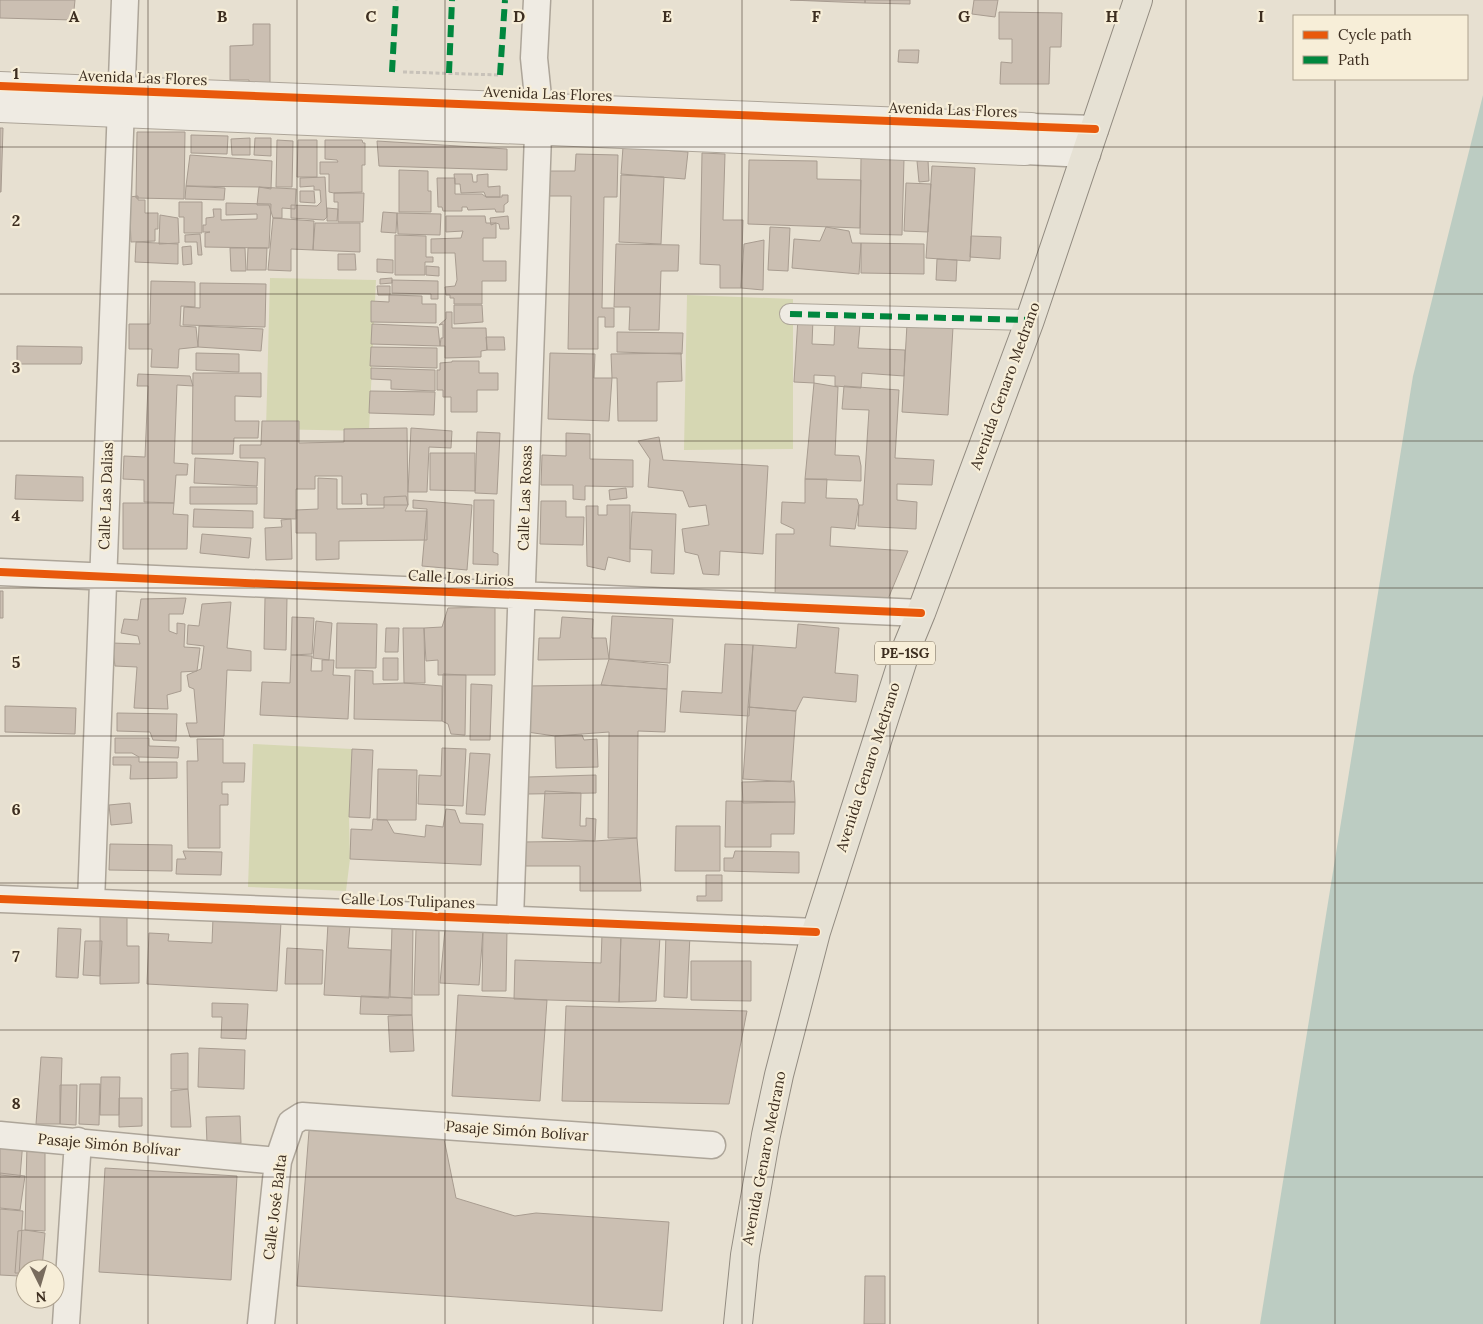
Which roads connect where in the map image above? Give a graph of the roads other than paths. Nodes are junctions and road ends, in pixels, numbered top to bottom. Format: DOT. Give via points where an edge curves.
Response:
graph roads {
  1 [pos="124,0"];
  2 [pos="537,0"];
  3 [pos="1138,0"];
  4 [pos="0,86"];
  5 [pos="121,102"];
  6 [pos="0,108"];
  7 [pos="538,119"];
  8 [pos="1028,139"];
  9 [pos="1091,142"];
  10 [pos="790,314"];
  11 [pos="1030,320"];
  12 [pos="0,572"];
  13 [pos="103,576"];
  14 [pos="522,595"];
  15 [pos="921,613"];
  16 [pos="0,899"];
  17 [pos="91,902"];
  18 [pos="510,919"];
  19 [pos="816,932"];
  20 [pos="321,1117"];
  21 [pos="0,1135"];
  22 [pos="78,1142"];
  23 [pos="712,1145"];
  24 [pos="278,1161"];
  25 [pos="66,1324"];
  26 [pos="261,1324"];
  27 [pos="738,1324"];
  1 -- 5 [label="street, Calle Las Dalias"];
  2 -- 7 [label="street, Calle Las Rosas" via="534,58"];
  3 -- 9 [label="main road, Avenida Genaro Medrano / PE-1SG"];
  4 -- 5 [label="street, Avenida Las Flores"];
  5 -- 6 [label="street, Avenida Las Flores"];
  5 -- 7 [label="street, Avenida Las Flores"];
  5 -- 13 [label="street, Calle Las Dalias"];
  7 -- 8 [label="street, Avenida Las Flores"];
  7 -- 14 [label="street, Calle Las Rosas"];
  8 -- 9 [label="street, Avenida Las Flores"];
  9 -- 11 [label="main road, Avenida Genaro Medrano / PE-1SG"];
  10 -- 11 [label="street"];
  11 -- 15 [label="main road, Avenida Genaro Medrano / PE-1SG"];
  12 -- 13 [label="street, Calle Los Lirios"];
  13 -- 14 [label="street, Calle Los Lirios"];
  13 -- 17 [label="street, Calle Las Dalias"];
  14 -- 15 [label="street, Calle Los Lirios"];
  14 -- 18 [label="street, Calle Las Rosas"];
  15 -- 19 [label="main road, Avenida Genaro Medrano / PE-1SG" via="907,647"];
  16 -- 17 [label="street, Calle Los Tulipanes"];
  17 -- 18 [label="street, Calle Los Tulipanes"];
  18 -- 19 [label="street, Calle Los Tulipanes"];
  19 -- 27 [label="main road, Avenida Genaro Medrano / PE-1SG" via="766,1134 745,1255"];
  20 -- 23 [label="street, Pasaje Simón Bolívar"];
  20 -- 24 [label="street, Calle José Balta" via="302,1116 291,1123"];
  21 -- 22 [label="street, Pasaje Simón Bolívar"];
  22 -- 24 [label="street, Pasaje Simón Bolívar"];
  22 -- 25 [label="street"];
  24 -- 26 [label="street, Calle José Balta"];
}
